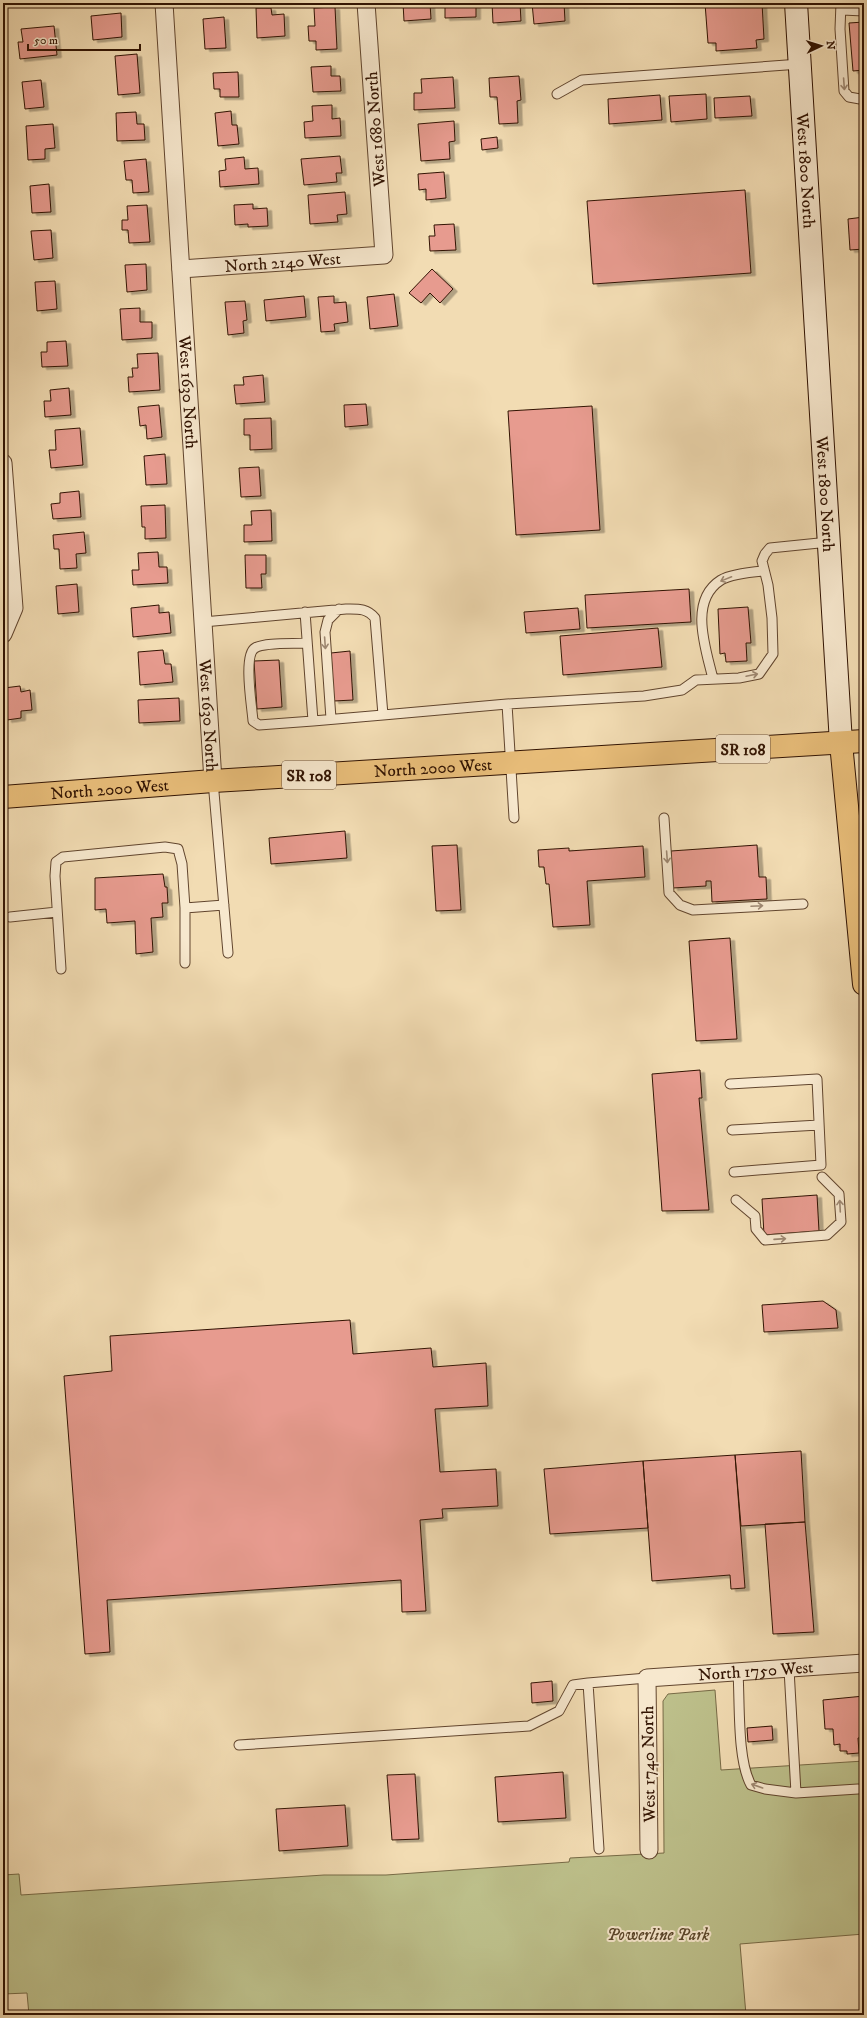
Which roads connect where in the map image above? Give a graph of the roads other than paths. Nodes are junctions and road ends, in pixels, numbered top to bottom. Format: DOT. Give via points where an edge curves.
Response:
graph roads {
  1 [pos="164,3"];
  2 [pos="366,3"];
  3 [pos="796,3"];
  4 [pos="842,6"];
  5 [pos="864,11"];
  6 [pos="800,64"];
  7 [pos="557,94"];
  8 [pos="860,99"];
  9 [pos="384,254"];
  10 [pos="181,269"];
  11 [pos="3,463"];
  12 [pos="829,542"];
  13 [pos="763,571"];
  14 [pos="340,609"];
  15 [pos="305,612"];
  16 [pos="203,622"];
  17 [pos="4,633"];
  18 [pos="307,642"];
  19 [pos="713,679"];
  20 [pos="507,704"];
  21 [pos="383,715"];
  22 [pos="331,719"];
  23 [pos="314,721"];
  24 [pos="864,741"];
  25 [pos="841,743"];
  26 [pos="511,764"];
  27 [pos="213,781"];
  28 [pos="3,797"];
  29 [pos="514,818"];
  30 [pos="664,818"];
  31 [pos="803,904"];
  32 [pos="224,905"];
  33 [pos="185,908"];
  34 [pos="57,912"];
  35 [pos="10,917"];
  36 [pos="228,952"];
  37 [pos="185,963"];
  38 [pos="61,970"];
  39 [pos="864,984"];
  40 [pos="730,1084"];
  41 [pos="819,1124"];
  42 [pos="732,1130"];
  43 [pos="734,1172"];
  44 [pos="822,1177"];
  45 [pos="736,1200"];
  46 [pos="864,1663"];
  47 [pos="789,1669"];
  48 [pos="738,1673"];
  49 [pos="647,1678"];
  50 [pos="588,1683"];
  51 [pos="239,1745"];
  52 [pos="858,1789"];
  53 [pos="796,1793"];
  54 [pos="599,1849"];
  55 [pos="649,1850"];
  1 -- 10 [label="street, West 1630 North"];
  2 -- 9 [label="street, West 1680 North"];
  3 -- 6 [label="main road, West 1800 North"];
  4 -- 5 [label="lane"];
  4 -- 8 [label="lane, one-way" via="840,29 844,91 849,97"];
  6 -- 7 [label="lane" via="582,80"];
  6 -- 12 [label="main road, West 1800 North"];
  9 -- 10 [label="street, North 2140 West"];
  10 -- 16 [label="street, West 1630 North"];
  11 -- 17 [label="street" via="14,608"];
  12 -- 13 [label="lane" via="770,548 762,561"];
  12 -- 25 [label="main road, West 1800 North"];
  13 -- 19 [label="lane, one-way" via="722,579 709,592 702,612 704,641"];
  19 -- 13 [label="lane, one-way" via="760,674 773,654 768,585"];
  14 -- 15 [label="lane"];
  14 -- 21 [label="lane" via="364,609 371,612 375,618"];
  14 -- 22 [label="lane, one-way" via="328,620 325,632"];
  15 -- 16 [label="lane"];
  15 -- 18 [label="lane"];
  16 -- 27 [label="street, West 1630 North"];
  18 -- 23 [label="lane"];
  18 -- 23 [label="lane" via="253,649 249,656 253,721 259,725"];
  19 -- 20 [label="lane" via="696,680 682,690 644,696"];
  20 -- 21 [label="lane"];
  20 -- 26 [label="lane"];
  21 -- 22 [label="lane"];
  22 -- 23 [label="lane"];
  24 -- 25 [label="main road, North 2000 West / SR 108"];
  25 -- 26 [label="main road, North 2000 West / SR 108"];
  25 -- 39 [label="main road, West 1800 North"];
  26 -- 27 [label="main road, North 2000 West / SR 108"];
  26 -- 29 [label="lane"];
  27 -- 28 [label="main road, North 2000 West / SR 108"];
  27 -- 32 [label="lane"];
  30 -- 31 [label="lane, one-way" via="669,893 685,908 693,910"];
  32 -- 33 [label="lane"];
  32 -- 36 [label="lane"];
  33 -- 34 [label="lane" via="180,854 178,849 165,847 63,856 56,862"];
  33 -- 37 [label="lane"];
  34 -- 35 [label="lane"];
  34 -- 38 [label="lane"];
  40 -- 41 [label="lane" via="817,1079"];
  41 -- 42 [label="lane"];
  41 -- 43 [label="lane" via="821,1165"];
  45 -- 44 [label="lane, one-way" via="755,1216 756,1229 765,1240 827,1235 841,1222 839,1194"];
  46 -- 47 [label="street, North 1750 West"];
  47 -- 48 [label="street, North 1750 West"];
  47 -- 53 [label="lane"];
  48 -- 49 [label="street, North 1750 West"];
  53 -- 48 [label="lane, one-way" via="765,1789 751,1784 746,1776 742,1754"];
  49 -- 50 [label="lane"];
  49 -- 55 [label="street, West 1740 North"];
  50 -- 51 [label="lane" via="573,1685 559,1711 529,1726"];
  50 -- 54 [label="lane"];
  52 -- 53 [label="lane"];
}
